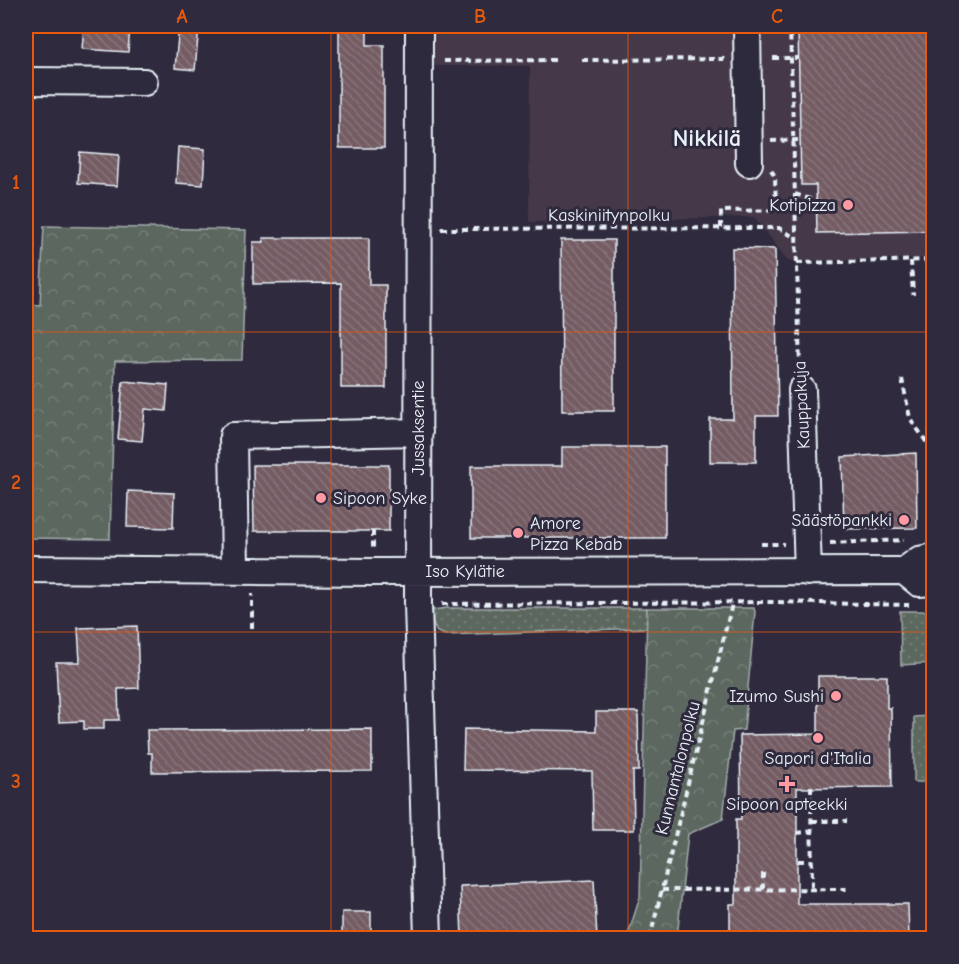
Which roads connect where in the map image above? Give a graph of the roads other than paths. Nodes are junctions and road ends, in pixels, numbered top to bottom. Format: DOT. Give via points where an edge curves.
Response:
graph roads {
  1 [pos="419,26"];
  2 [pos="747,26"];
  3 [pos="26,81"];
  4 [pos="144,82"];
  5 [pos="749,163"];
  6 [pos="802,390"];
  7 [pos="419,432"];
  8 [pos="933,557"];
  9 [pos="26,569"];
  10 [pos="235,570"];
  11 [pos="904,571"];
  12 [pos="418,572"];
  13 [pos="808,572"];
  14 [pos="933,582"];
  15 [pos="428,939"];
  1 -- 7 [label="street, Jussaksentie"];
  2 -- 5 [label="street"];
  3 -- 4 [label="street"];
  6 -- 13 [label="street, Kauppakuja"];
  7 -- 10 [label="street" via="233,436"];
  7 -- 12 [label="street, Jussaksentie"];
  8 -- 11 [label="street, Iso Kylätie" via="919,560"];
  9 -- 10 [label="street, Iso Kylätie"];
  10 -- 12 [label="street, Iso Kylätie"];
  11 -- 13 [label="street, Iso Kylätie"];
  11 -- 14 [label="street, Iso Kylätie" via="919,583"];
  12 -- 13 [label="street, Iso Kylätie"];
  12 -- 15 [label="street, Jussaksentie"];
}
